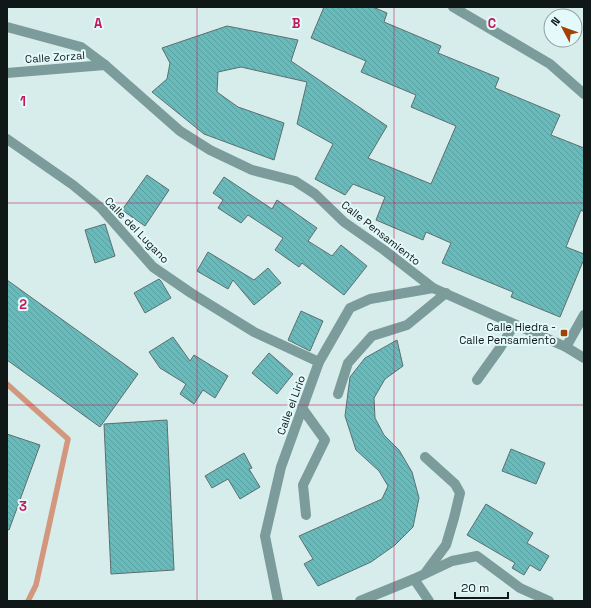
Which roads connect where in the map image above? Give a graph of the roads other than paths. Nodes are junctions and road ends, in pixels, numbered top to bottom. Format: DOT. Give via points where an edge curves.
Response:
graph roads {
  1 [pos="453,7"];
  2 [pos="7,27"];
  3 [pos="105,65"];
  4 [pos="7,73"];
  5 [pos="584,94"];
  6 [pos="7,139"];
  7 [pos="433,288"];
  8 [pos="446,293"];
  9 [pos="584,315"];
  10 [pos="514,325"];
  11 [pos="566,347"];
  12 [pos="584,358"];
  13 [pos="319,362"];
  14 [pos="477,380"];
  15 [pos="338,394"];
  16 [pos="302,408"];
  17 [pos="425,457"];
  18 [pos="306,515"];
  19 [pos="425,574"];
  20 [pos="414,579"];
  21 [pos="278,601"];
  22 [pos="360,601"];
  23 [pos="429,601"];
  24 [pos="549,601"];
  1 -- 5 [label="street" via="550,64"];
  2 -- 3 [label="street, Calle Pensamiento" via="81,47"];
  3 -- 4 [label="street, Calle Zorzal"];
  3 -- 7 [label="street, Calle Pensamiento" via="180,131 210,150 252,170 295,181 315,194 344,222"];
  6 -- 13 [label="street, Calle del Lugano" via="101,208 154,267 254,332"];
  7 -- 8 [label="street, Calle Pensamiento"];
  7 -- 13 [label="street, Calle el Lirio" via="370,299 350,308"];
  8 -- 10 [label="street, Calle Pensamiento"];
  8 -- 15 [label="street" via="407,325 372,336 348,363"];
  9 -- 11 [label="street"];
  10 -- 11 [label="street, Calle Pensamiento"];
  10 -- 14 [label="street"];
  11 -- 12 [label="street, Calle Pensamiento"];
  13 -- 16 [label="street, Calle el Lirio"];
  16 -- 18 [label="street" via="325,440 304,485"];
  16 -- 21 [label="street, Calle el Lirio" via="281,467 265,536"];
  17 -- 19 [label="street" via="451,479 460,493 446,545"];
  19 -- 20 [label="street"];
  19 -- 24 [label="street" via="452,561 477,556 520,588"];
  20 -- 22 [label="street"];
  20 -- 23 [label="street"];
}
